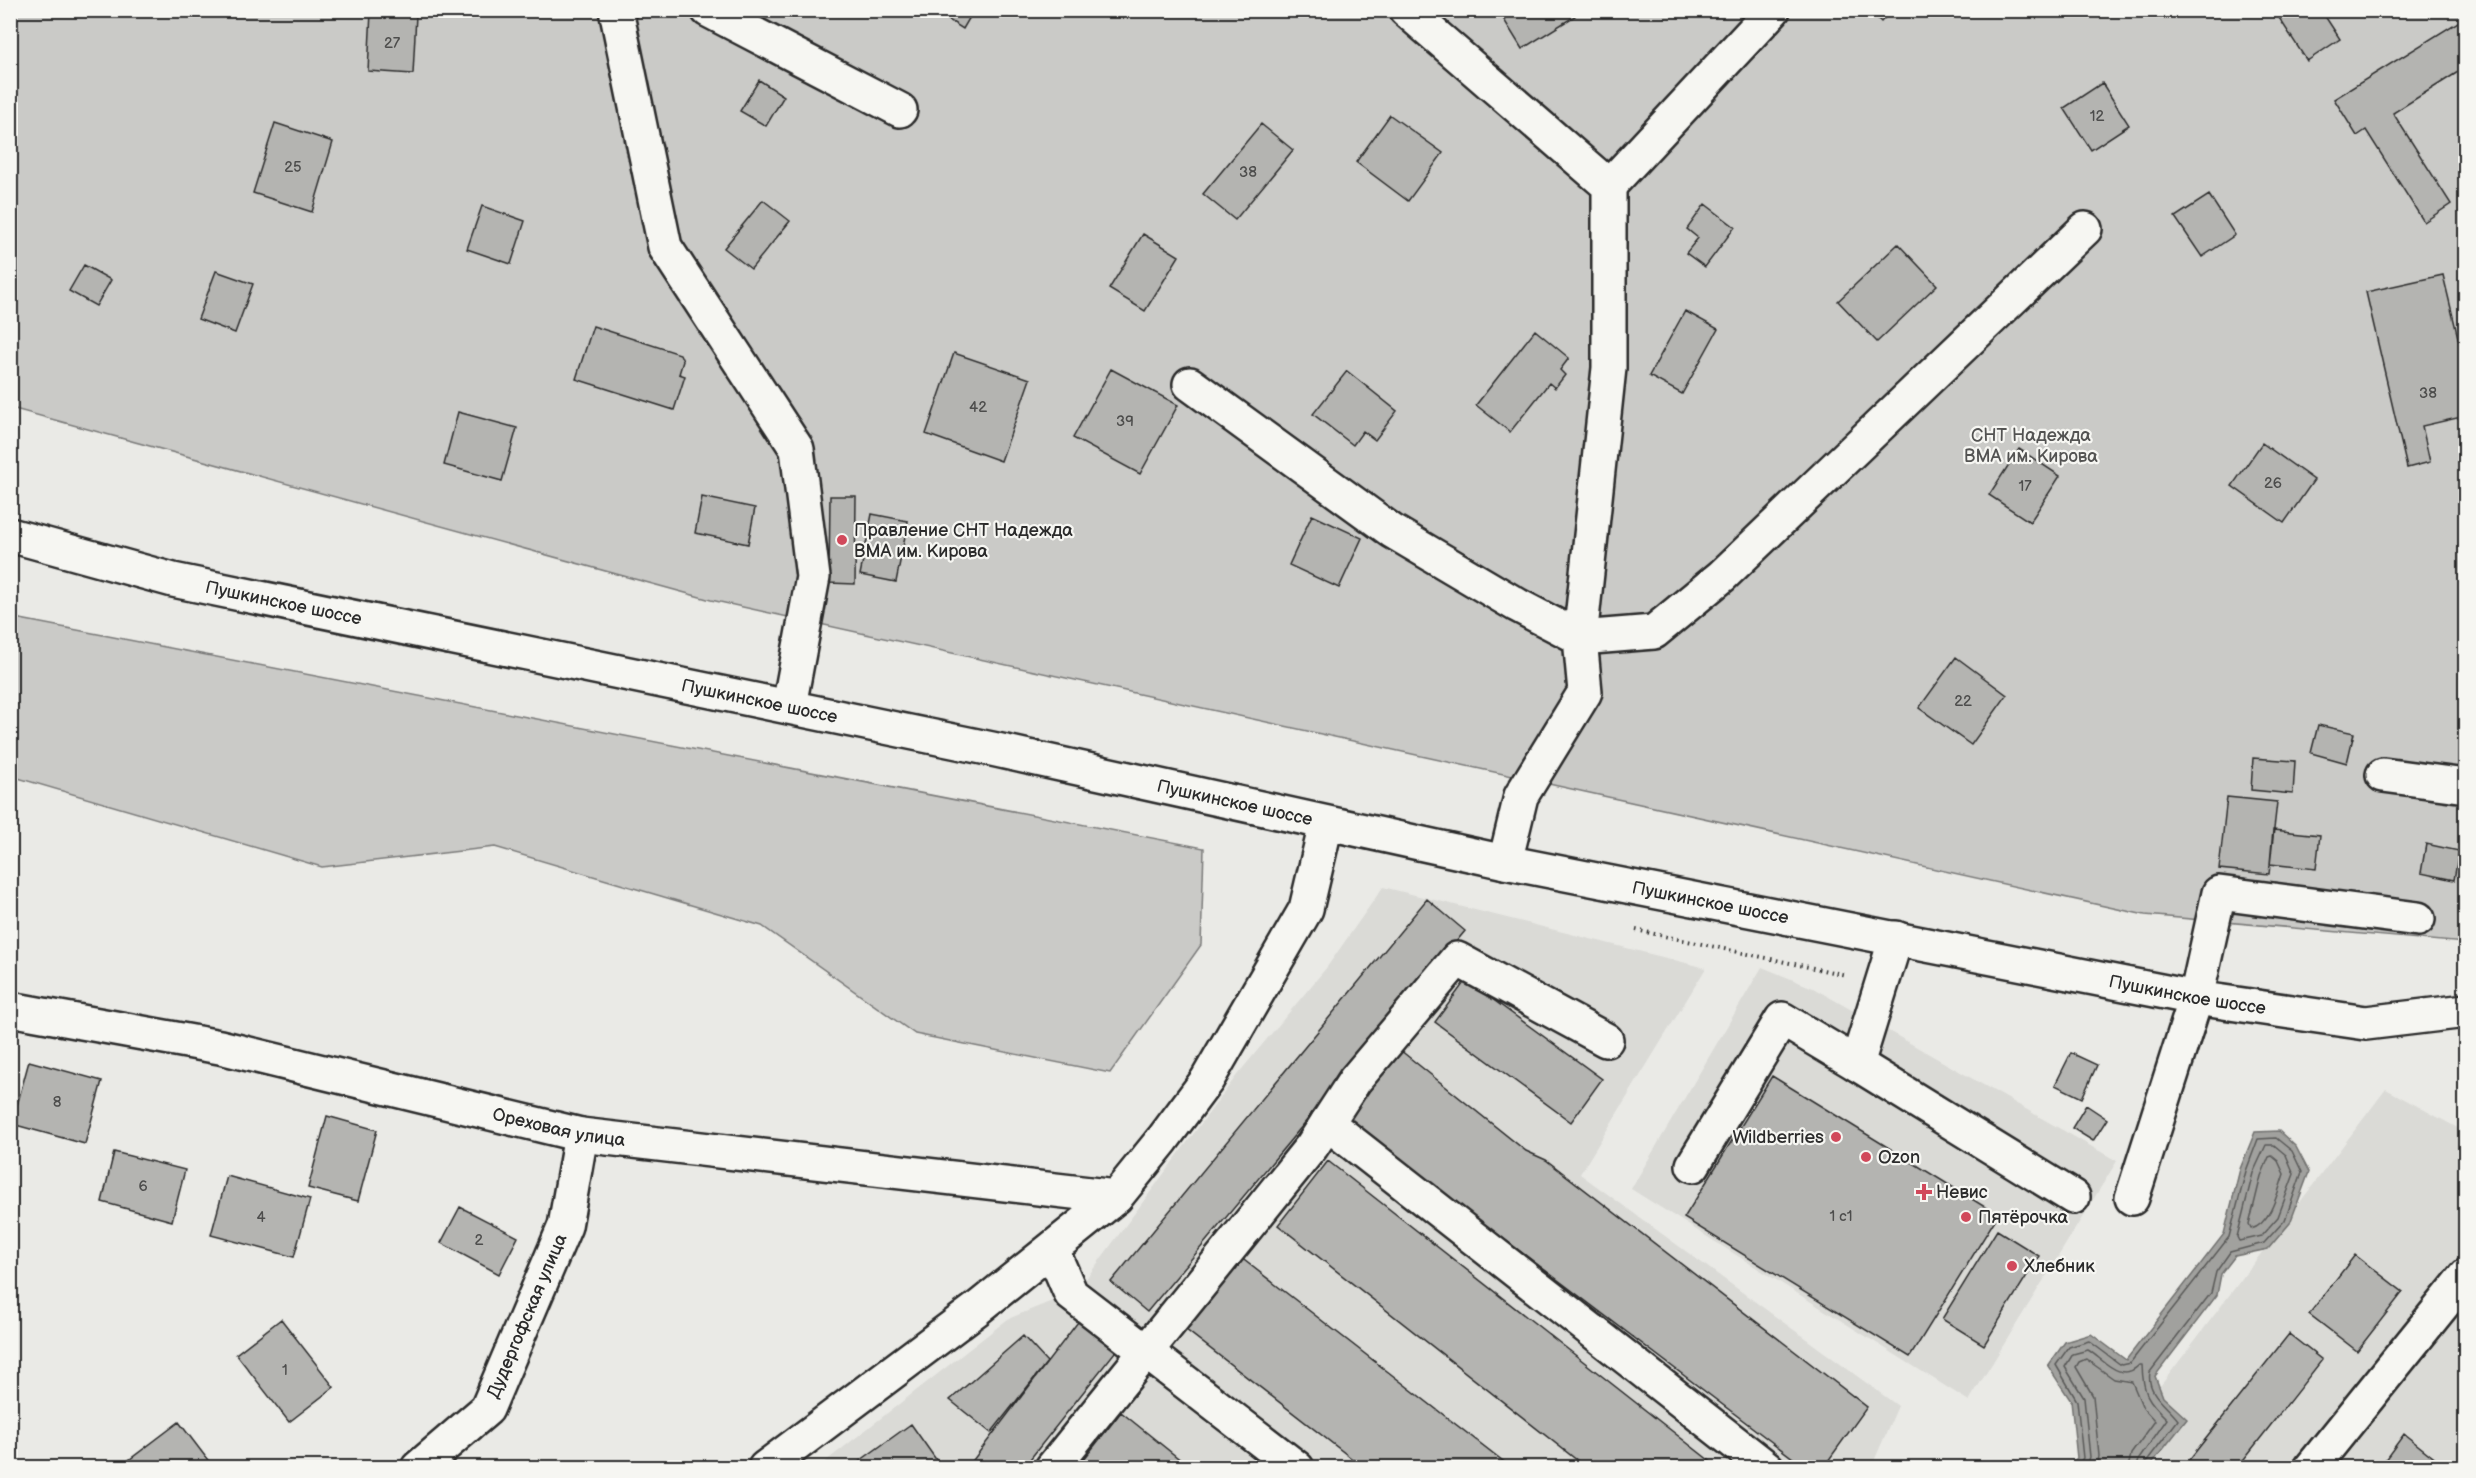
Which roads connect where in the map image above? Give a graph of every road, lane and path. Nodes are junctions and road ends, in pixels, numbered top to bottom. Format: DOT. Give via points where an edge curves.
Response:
graph roads {
  1 [pos="616,10"];
  2 [pos="708,10"];
  3 [pos="1406,10"];
  4 [pos="1773,10"];
  5 [pos="900,110"];
  6 [pos="1609,186"];
  7 [pos="2085,229"];
  8 [pos="1190,384"];
  9 [pos="10,535"];
  10 [pos="1580,638"];
  11 [pos="789,706"];
  12 [pos="2383,775"];
  13 [pos="2466,786"];
  14 [pos="1326,824"];
  15 [pos="1505,862"];
  16 [pos="2418,919"];
  17 [pos="1896,938"];
  18 [pos="2196,998"];
  19 [pos="10,1009"];
  20 [pos="2466,1011"];
  21 [pos="1606,1040"];
  22 [pos="1857,1064"];
  23 [pos="1327,1124"];
  24 [pos="581,1135"];
  25 [pos="1693,1166"];
  26 [pos="1116,1197"];
  27 [pos="2073,1197"];
  28 [pos="2132,1198"];
  29 [pos="1052,1251"];
  30 [pos="2466,1276"];
  31 [pos="1146,1351"];
  32 [pos="418,1467"];
  33 [pos="765,1467"];
  34 [pos="1052,1467"];
  35 [pos="1297,1467"];
  36 [pos="1767,1467"];
  37 [pos="2311,1467"];
  1 -- 11 [label="street" via="665,247 797,449 813,577"];
  2 -- 5 [label="street"];
  3 -- 6 [label="street"];
  4 -- 6 [label="street"];
  6 -- 10 [label="street" via="1610,368"];
  7 -- 10 [label="street" via="1722,576 1654,632"];
  8 -- 10 [label="street" via="1392,531"];
  9 -- 11 [label="street, Пушкинское шоссе" via="173,580"];
  10 -- 15 [label="street" via="1585,692 1521,796"];
  11 -- 14 [label="street, Пушкинское шоссе"];
  12 -- 13 [label="street"];
  14 -- 15 [label="street, Пушкинское шоссе"];
  14 -- 26 [label="street" via="1306,909 1206,1080"];
  15 -- 17 [label="street, Пушкинское шоссе"];
  16 -- 18 [label="street" via="2219,893"];
  17 -- 18 [label="street, Пушкинское шоссе"];
  17 -- 22 [label="street"];
  18 -- 20 [label="street, Пушкинское шоссе" via="2366,1023"];
  18 -- 28 [label="street"];
  19 -- 24 [label="street, Ореховая улица" via="220,1047"];
  21 -- 23 [label="street" via="1457,959 1355,1080"];
  22 -- 25 [label="street" via="1782,1020"];
  22 -- 27 [label="street"];
  23 -- 31 [label="street"];
  23 -- 36 [label="street"];
  24 -- 26 [label="street, Ореховая улица"];
  24 -- 32 [label="street, Дудергофская улица" via="565,1226 487,1409"];
  26 -- 29 [label="street"];
  29 -- 31 [label="street" via="1071,1294"];
  29 -- 33 [label="street"];
  30 -- 37 [label="street"];
  31 -- 34 [label="street"];
  31 -- 35 [label="street"];
}
